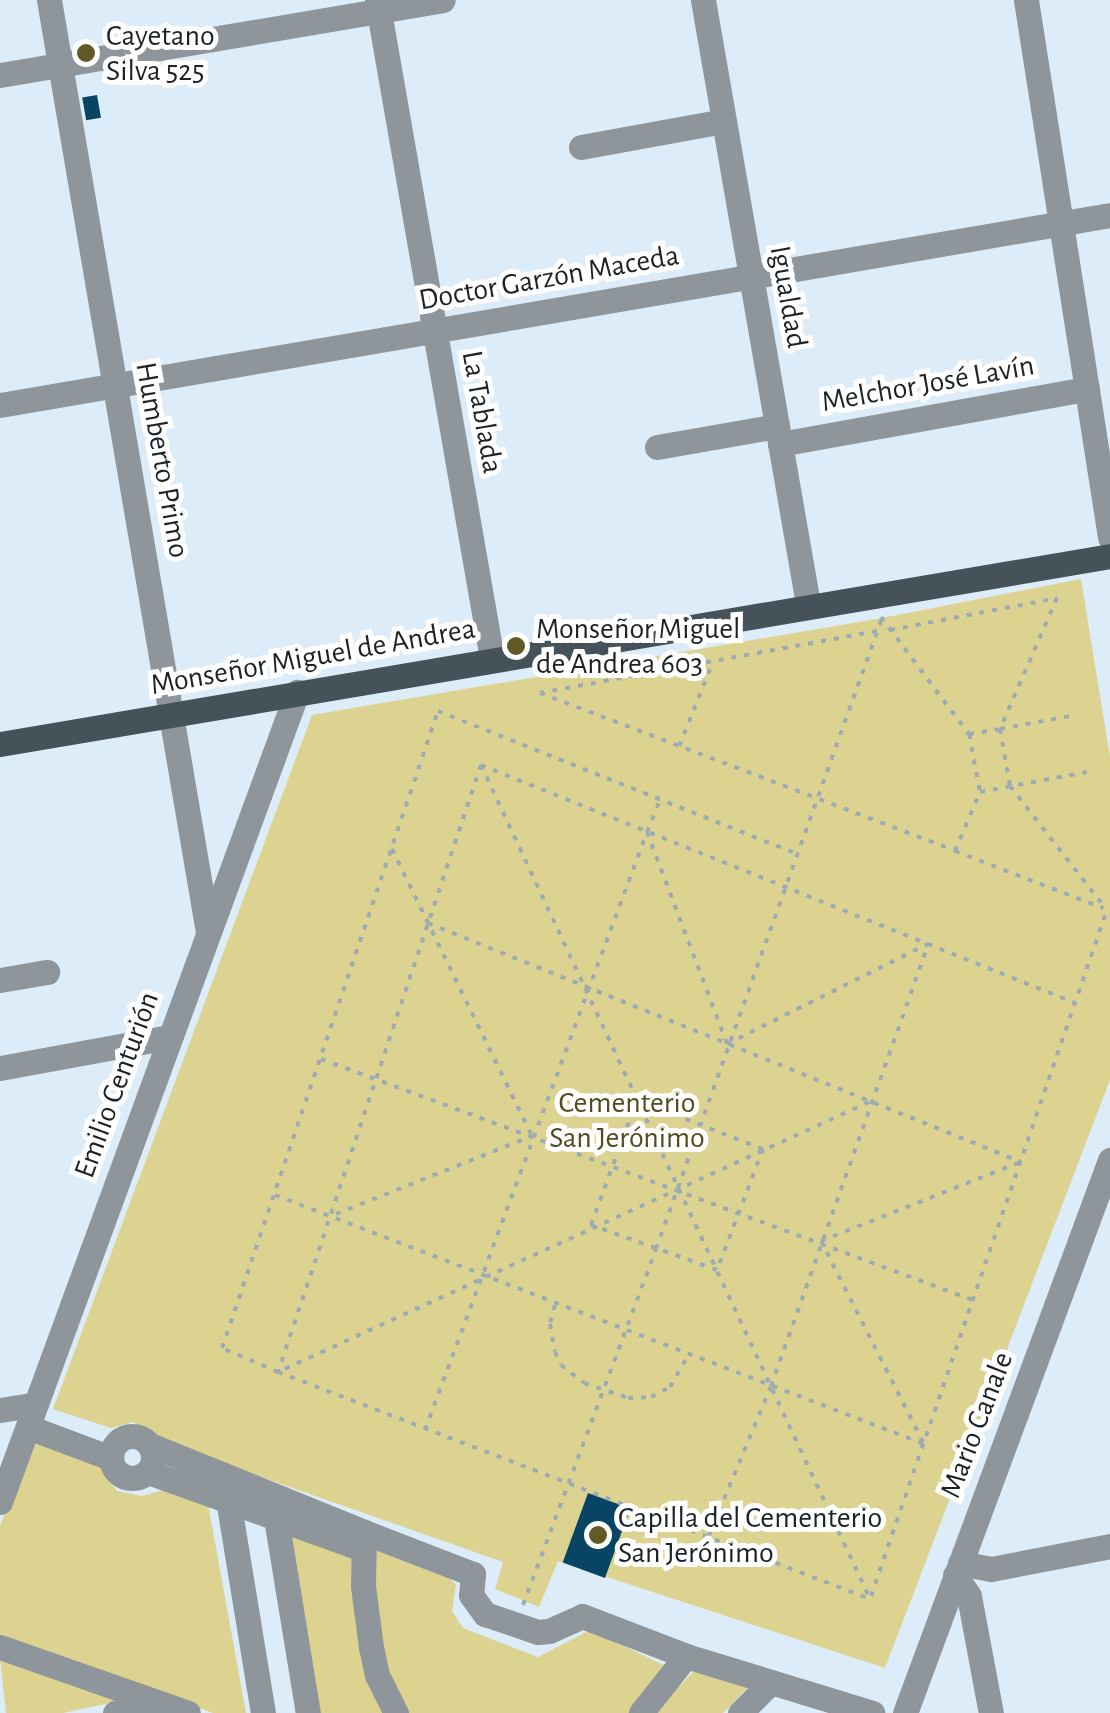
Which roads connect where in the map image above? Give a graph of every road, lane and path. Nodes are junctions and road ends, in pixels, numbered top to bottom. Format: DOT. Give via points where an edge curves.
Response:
graph roads {
  1 [pos="49,0"];
  2 [pos="443,0"];
  3 [pos="703,0"];
  4 [pos="1026,0"];
  5 [pos="378,5"];
  6 [pos="60,65"];
  7 [pos="0,75"];
  8 [pos="724,121"];
  9 [pos="581,147"];
  10 [pos="1110,215"];
  11 [pos="1060,223"];
  12 [pos="751,276"];
  13 [pos="435,331"];
  14 [pos="116,386"];
  15 [pos="1087,389"];
  16 [pos="0,405"];
  17 [pos="779,435"];
  18 [pos="657,447"];
  19 [pos="1110,537"];
  20 [pos="1110,556"];
  21 [pos="808,604"];
  22 [pos="890,630"];
  23 [pos="877,631"];
  24 [pos="492,658"];
  25 [pos="713,662"];
  26 [pos="298,692"];
  27 [pos="173,714"];
  28 [pos="1076,715"];
  29 [pos="1000,729"];
  30 [pos="969,734"];
  31 [pos="0,744"];
  32 [pos="680,746"];
  33 [pos="481,766"];
  34 [pos="1087,772"];
  35 [pos="1010,786"];
  36 [pos="980,792"];
  37 [pos="818,798"];
  38 [pos="660,799"];
  39 [pos="647,832"];
  40 [pos="392,848"];
  41 [pos="956,851"];
  42 [pos="797,854"];
  43 [pos="785,887"];
  44 [pos="1107,910"];
  45 [pos="428,923"];
  46 [pos="208,932"];
  47 [pos="928,944"];
  48 [pos="46,972"];
  49 [pos="0,980"];
  50 [pos="586,987"];
  51 [pos="1075,1003"];
  52 [pos="169,1038"];
  53 [pos="727,1044"];
  54 [pos="320,1059"];
  55 [pos="0,1068"];
  56 [pos="377,1080"];
  57 [pos="637,1100"];
  58 [pos="869,1102"];
  59 [pos="698,1124"];
  60 [pos="532,1136"];
  61 [pos="764,1149"];
  62 [pos="1110,1160"];
  63 [pos="1021,1162"];
  64 [pos="612,1164"];
  65 [pos="678,1188"];
  66 [pos="275,1195"];
  67 [pos="1102,1211"];
  68 [pos="739,1212"];
  69 [pos="334,1214"];
  70 [pos="591,1225"];
  71 [pos="821,1242"];
  72 [pos="656,1249"];
  73 [pos="717,1270"];
  74 [pos="482,1276"];
  75 [pos="973,1300"];
  76 [pos="556,1305"];
  77 [pos="625,1332"];
  78 [pos="688,1356"];
  79 [pos="278,1372"];
  80 [pos="771,1386"];
  81 [pos="604,1390"];
  82 [pos="0,1410"];
  83 [pos="31,1416"];
  84 [pos="425,1430"];
  85 [pos="924,1444"];
  86 [pos="150,1445"];
  87 [pos="111,1458"];
  88 [pos="148,1472"];
  89 [pos="224,1475"];
  90 [pos="568,1486"];
  91 [pos="230,1501"];
  92 [pos="0,1502"];
  93 [pos="274,1506"];
  94 [pos="708,1537"];
  95 [pos="363,1540"];
  96 [pos="1110,1546"];
  97 [pos="958,1569"];
  98 [pos="870,1599"];
  99 [pos="516,1626"];
  100 [pos="0,1646"];
  101 [pos="686,1656"];
  102 [pos="771,1682"];
  103 [pos="158,1704"];
  104 [pos="807,1704"];
  105 [pos="115,1713"];
  106 [pos="188,1713"];
  107 [pos="263,1713"];
  108 [pos="308,1713"];
  109 [pos="396,1713"];
  110 [pos="641,1713"];
  111 [pos="740,1713"];
  112 [pos="872,1713"];
  113 [pos="905,1713"];
  114 [pos="991,1713"];
  1 -- 6 [label="street, Humberto Primo"];
  2 -- 5 [label="street"];
  3 -- 8 [label="street, Igualdad"];
  4 -- 11 [label="street"];
  5 -- 6 [label="street"];
  5 -- 13 [label="street, La Tablada"];
  6 -- 7 [label="street"];
  6 -- 14 [label="street, Humberto Primo"];
  8 -- 9 [label="street"];
  8 -- 12 [label="street, Igualdad"];
  10 -- 11 [label="street, Doctor Garzón Maceda"];
  11 -- 12 [label="street, Doctor Garzón Maceda"];
  11 -- 15 [label="street"];
  12 -- 13 [label="street, Doctor Garzón Maceda"];
  12 -- 17 [label="street, Igualdad"];
  13 -- 14 [label="street, Doctor Garzón Maceda"];
  13 -- 24 [label="street, La Tablada"];
  14 -- 16 [label="street, Doctor Garzón Maceda"];
  14 -- 27 [label="street, Humberto Primo"];
  15 -- 17 [label="street, Melchor José Lavín"];
  15 -- 19 [label="street"];
  17 -- 18 [label="street, Melchor José Lavín"];
  17 -- 21 [label="street, Igualdad"];
  20 -- 21 [label="main road, Monseñor Miguel de Andrea"];
  21 -- 24 [label="main road, Monseñor Miguel de Andrea"];
  22 -- 23 [label="path" via="882,618"];
  22 -- 29 [label="path" via="1057,598"];
  22 -- 30 [label="path"];
  23 -- 25 [label="path"];
  23 -- 37 [label="path"];
  24 -- 26 [label="main road, Monseñor Miguel de Andrea"];
  25 -- 32 [label="path"];
  25 -- 32 [label="path" via="540,694"];
  26 -- 27 [label="main road, Monseñor Miguel de Andrea"];
  26 -- 46 [label="street, Emilio Centurión"];
  27 -- 31 [label="main road, Monseñor Miguel de Andrea"];
  27 -- 46 [label="street, Humberto Primo"];
  28 -- 29 [label="path"];
  29 -- 30 [label="path"];
  29 -- 35 [label="path"];
  30 -- 36 [label="path"];
  32 -- 37 [label="path"];
  33 -- 39 [label="path"];
  33 -- 45 [label="path"];
  33 -- 50 [label="path"];
  34 -- 35 [label="path"];
  35 -- 36 [label="path"];
  35 -- 44 [label="path"];
  36 -- 41 [label="path"];
  37 -- 41 [label="path"];
  37 -- 42 [label="path"];
  38 -- 39 [label="path"];
  38 -- 40 [label="path" via="438,711"];
  38 -- 42 [label="path"];
  39 -- 43 [label="path"];
  39 -- 50 [label="path"];
  39 -- 53 [label="path"];
  40 -- 45 [label="path"];
  40 -- 54 [label="path"];
  41 -- 44 [label="path"];
  42 -- 43 [label="path"];
  43 -- 47 [label="path"];
  43 -- 53 [label="path"];
  44 -- 51 [label="path"];
  45 -- 50 [label="path"];
  45 -- 56 [label="path"];
  45 -- 60 [label="path"];
  46 -- 52 [label="street, Emilio Centurión"];
  47 -- 51 [label="path"];
  47 -- 53 [label="path"];
  47 -- 58 [label="path"];
  48 -- 49 [label="street"];
  50 -- 53 [label="path"];
  50 -- 57 [label="path"];
  50 -- 60 [label="path"];
  51 -- 63 [label="path"];
  52 -- 55 [label="street"];
  52 -- 83 [label="street, Emilio Centurión"];
  53 -- 58 [label="path"];
  53 -- 59 [label="path"];
  54 -- 56 [label="path"];
  54 -- 66 [label="path"];
  56 -- 60 [label="path"];
  56 -- 69 [label="path"];
  57 -- 59 [label="path"];
  57 -- 64 [label="path"];
  57 -- 65 [label="path"];
  58 -- 61 [label="path"];
  58 -- 63 [label="path"];
  58 -- 71 [label="path"];
  59 -- 61 [label="path"];
  59 -- 65 [label="path"];
  60 -- 64 [label="path"];
  60 -- 69 [label="path"];
  60 -- 74 [label="path"];
  61 -- 65 [label="path"];
  61 -- 68 [label="path"];
  62 -- 67 [label="street, Mario Canale"];
  63 -- 71 [label="path"];
  63 -- 75 [label="path"];
  64 -- 65 [label="path"];
  64 -- 70 [label="path"];
  65 -- 68 [label="path"];
  65 -- 70 [label="path"];
  65 -- 72 [label="path"];
  65 -- 73 [label="path"];
  66 -- 69 [label="path"];
  66 -- 79 [label="path" via="222,1348"];
  67 -- 97 [label="street, Mario Canale"];
  68 -- 71 [label="path"];
  68 -- 73 [label="path"];
  69 -- 74 [label="path"];
  69 -- 79 [label="path"];
  70 -- 72 [label="path"];
  70 -- 74 [label="path"];
  71 -- 75 [label="path"];
  71 -- 80 [label="path"];
  71 -- 85 [label="path"];
  72 -- 73 [label="path"];
  72 -- 77 [label="path"];
  73 -- 80 [label="path"];
  74 -- 76 [label="path"];
  74 -- 79 [label="path"];
  74 -- 84 [label="path"];
  75 -- 85 [label="path"];
  76 -- 77 [label="path"];
  76 -- 81 [label="path" via="550,1336 561,1365"];
  77 -- 78 [label="path"];
  77 -- 81 [label="path"];
  78 -- 80 [label="path"];
  78 -- 81 [label="path" via="670,1387 652,1397"];
  79 -- 84 [label="path"];
  80 -- 85 [label="path"];
  80 -- 94 [label="path"];
  80 -- 98 [label="path"];
  81 -- 90 [label="path"];
  82 -- 83 [label="street"];
  83 -- 87 [label="street"];
  83 -- 92 [label="street, Emilio Centurión"];
  84 -- 90 [label="path"];
  85 -- 98 [label="path"];
  86 -- 87 [label="street" via="139,1436 125,1437"];
  86 -- 88 [label="street" via="154,1459"];
  86 -- 89 [label="street"];
  87 -- 88 [label="street" via="129,1478"];
  88 -- 91 [label="street"];
  89 -- 91 [label="street"];
  89 -- 93 [label="street"];
  90 -- 94 [label="path"];
  90 -- 99 [label="path"];
  91 -- 93 [label="street"];
  91 -- 107 [label="street"];
  93 -- 95 [label="street"];
  93 -- 108 [label="street"];
  94 -- 98 [label="path"];
  95 -- 99 [label="street" via="474,1574 476,1606"];
  95 -- 109 [label="street" via="371,1647"];
  96 -- 97 [label="street"];
  97 -- 113 [label="street, Mario Canale"];
  97 -- 114 [label="street"];
  99 -- 101 [label="street" via="549,1631 582,1616"];
  100 -- 103 [label="street"];
  101 -- 102 [label="street"];
  101 -- 110 [label="street"];
  102 -- 104 [label="street"];
  102 -- 111 [label="street"];
  103 -- 105 [label="street"];
  103 -- 106 [label="street"];
  104 -- 112 [label="street"];
}
